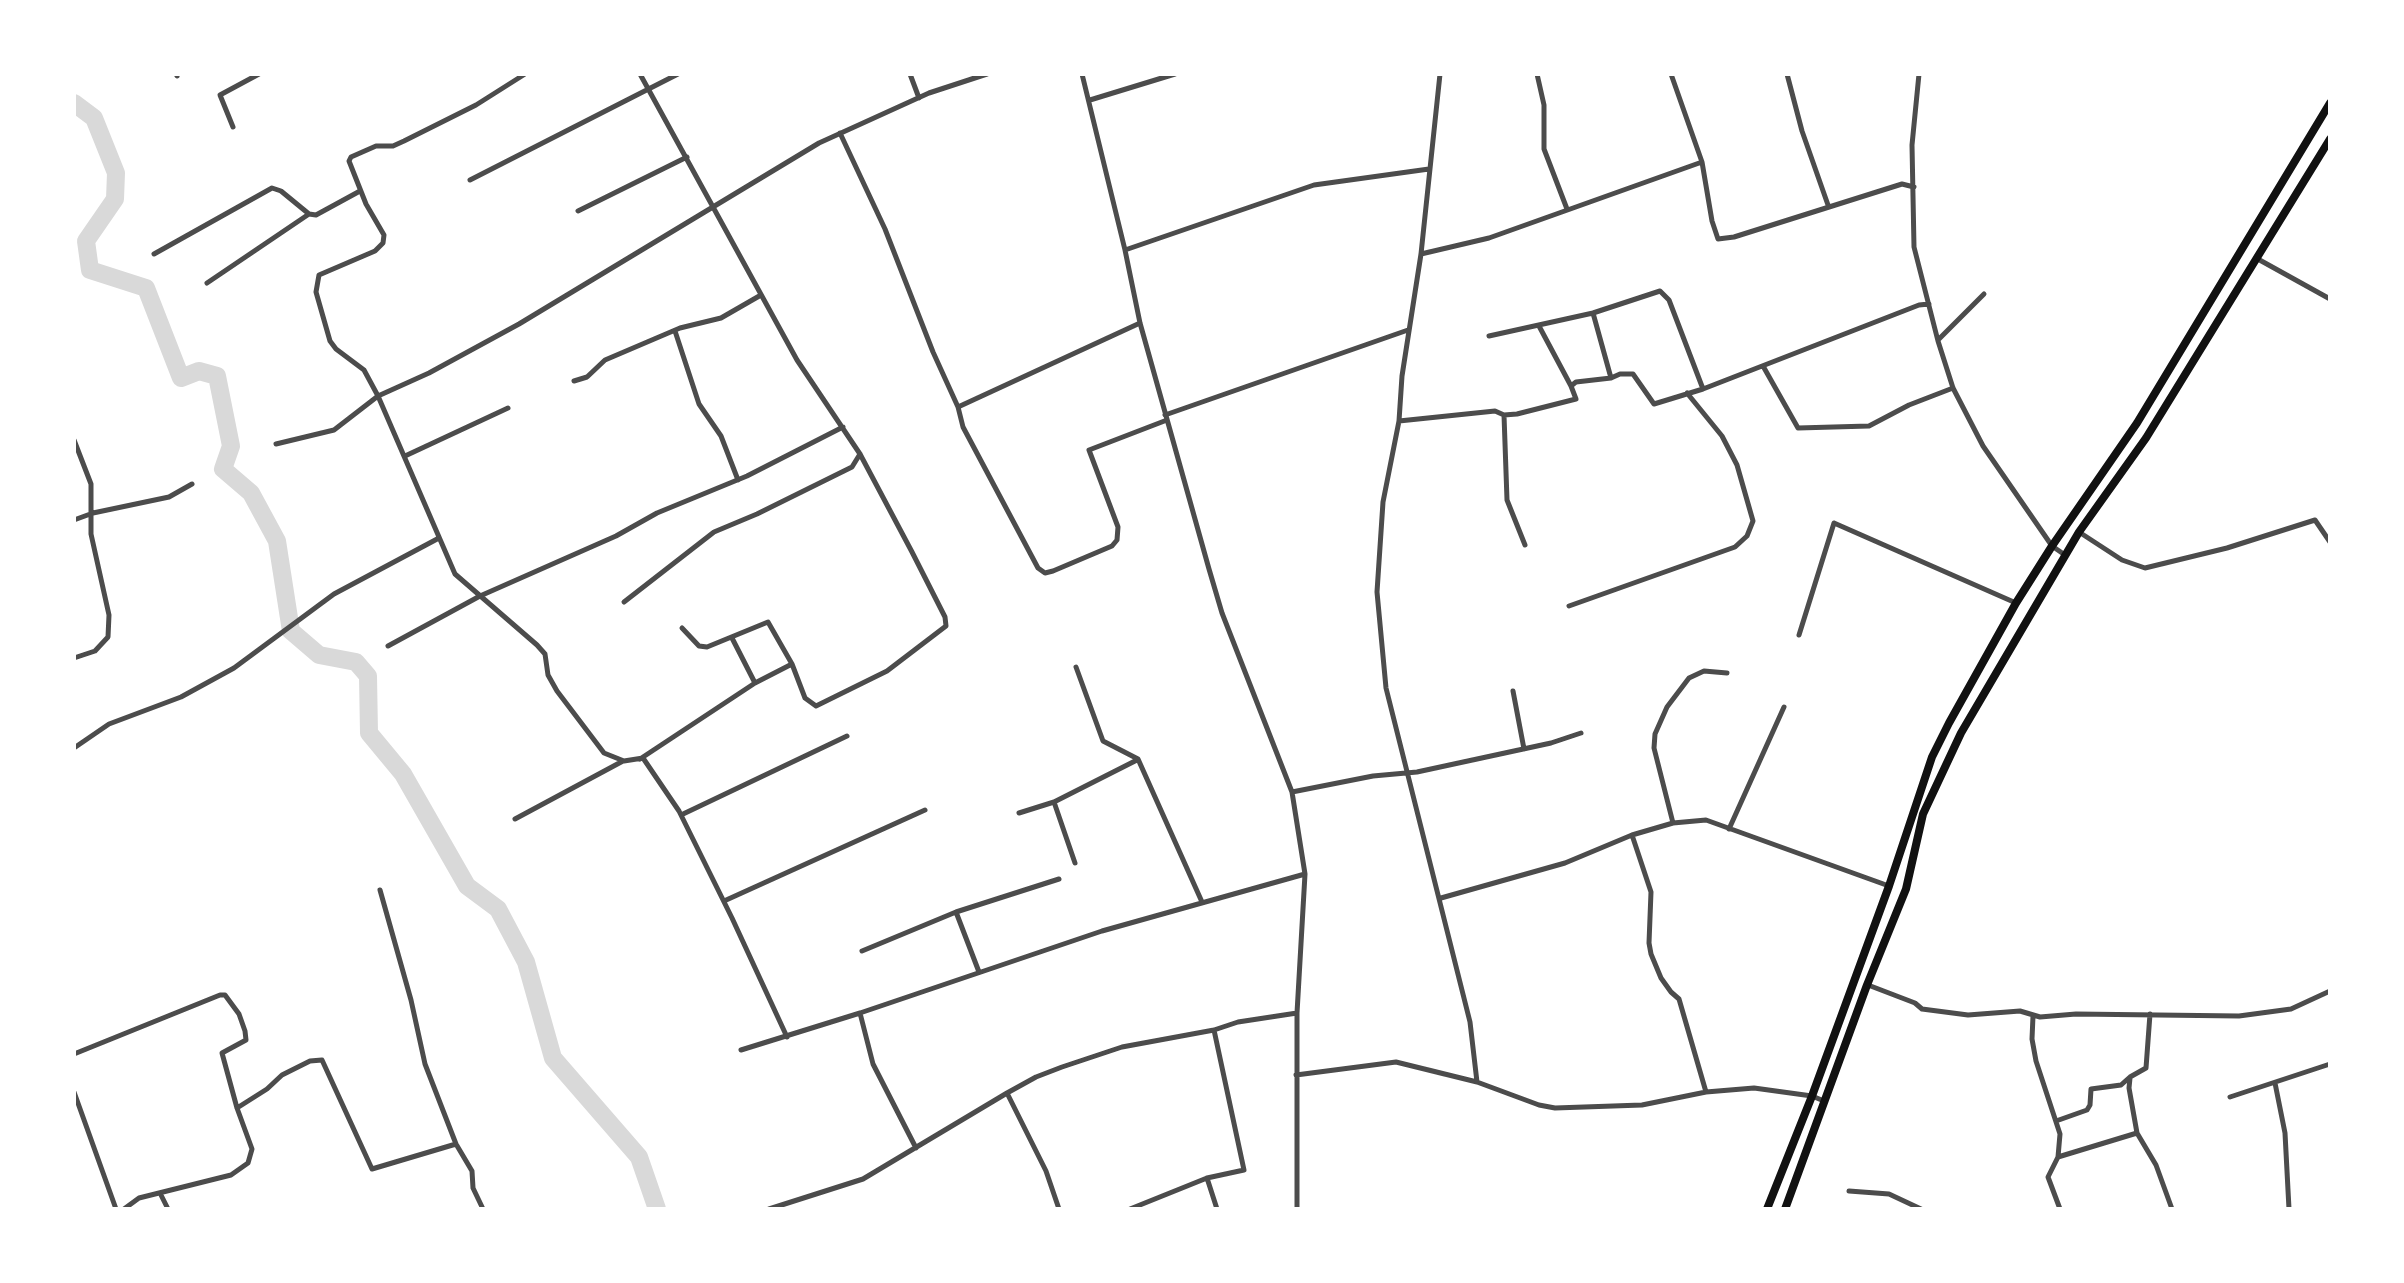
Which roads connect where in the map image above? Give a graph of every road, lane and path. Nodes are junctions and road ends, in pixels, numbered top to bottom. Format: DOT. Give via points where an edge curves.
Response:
graph roads {
  1 [pos="259,74"];
  2 [pos="525,74"];
  3 [pos="640,74"];
  4 [pos="678,74"];
  5 [pos="910,74"];
  6 [pos="987,74"];
  7 [pos="1082,74"];
  8 [pos="1175,74"];
  9 [pos="1440,74"];
  10 [pos="1537,74"];
  11 [pos="1671,74"];
  12 [pos="1787,74"];
  13 [pos="1919,74"];
  14 [pos="971,76"];
  15 [pos="647,88"];
  16 [pos="919,98"];
  17 [pos="1090,100"];
  18 [pos="2330,103"];
  19 [pos="233,127"];
  20 [pos="840,133"];
  21 [pos="2330,139"];
  22 [pos="687,157"];
  23 [pos="1702,162"];
  24 [pos="1429,169"];
  25 [pos="470,180"];
  26 [pos="1914,187"];
  27 [pos="360,191"];
  28 [pos="1828,205"];
  29 [pos="714,206"];
  30 [pos="1567,209"];
  31 [pos="578,211"];
  32 [pos="309,214"];
  33 [pos="1125,250"];
  34 [pos="154,254"];
  35 [pos="1421,254"];
  36 [pos="2255,258"];
  37 [pos="207,283"];
  38 [pos="1984,294"];
  39 [pos="761,295"];
  40 [pos="2330,299"];
  41 [pos="1929,304"];
  42 [pos="1593,313"];
  43 [pos="1140,323"];
  44 [pos="1539,326"];
  45 [pos="1408,330"];
  46 [pos="675,331"];
  47 [pos="1489,336"];
  48 [pos="1938,341"];
  49 [pos="1763,366"];
  50 [pos="1611,378"];
  51 [pos="574,381"];
  52 [pos="1571,386"];
  53 [pos="1953,388"];
  54 [pos="1703,389"];
  55 [pos="1687,393"];
  56 [pos="378,396"];
  57 [pos="958,407"];
  58 [pos="508,408"];
  59 [pos="1504,415"];
  60 [pos="1166,418"];
  61 [pos="1399,421"];
  62 [pos="843,427"];
  63 [pos="74,440"];
  64 [pos="276,444"];
  65 [pos="860,454"];
  66 [pos="405,456"];
  67 [pos="738,480"];
  68 [pos="192,484"];
  69 [pos="93,513"];
  70 [pos="74,520"];
  71 [pos="2079,532"];
  72 [pos="439,538"];
  73 [pos="2330,542"];
  74 [pos="1525,545"];
  75 [pos="2052,546"];
  76 [pos="2065,555"];
  77 [pos="480,596"];
  78 [pos="624,602"];
  79 [pos="2016,603"];
  80 [pos="1569,606"];
  81 [pos="682,628"];
  82 [pos="1799,635"];
  83 [pos="732,638"];
  84 [pos="388,646"];
  85 [pos="74,658"];
  86 [pos="792,664"];
  87 [pos="1076,667"];
  88 [pos="1727,673"];
  89 [pos="755,683"];
  90 [pos="1513,691"];
  91 [pos="1784,707"];
  92 [pos="1581,733"];
  93 [pos="847,736"];
  94 [pos="74,748"];
  95 [pos="1524,749"];
  96 [pos="1138,759"];
  97 [pos="624,761"];
  98 [pos="637,761"];
  99 [pos="1407,773"];
  100 [pos="1292,792"];
  101 [pos="1054,802"];
  102 [pos="925,810"];
  103 [pos="1019,813"];
  104 [pos="681,815"];
  105 [pos="515,819"];
  106 [pos="1673,823"];
  107 [pos="1729,829"];
  108 [pos="1632,835"];
  109 [pos="1075,863"];
  110 [pos="1305,874"];
  111 [pos="1059,879"];
  112 [pos="1889,886"];
  113 [pos="380,890"];
  114 [pos="1441,898"];
  115 [pos="724,901"];
  116 [pos="1202,902"];
  117 [pos="956,912"];
  118 [pos="862,951"];
  119 [pos="979,972"];
  120 [pos="1867,985"];
  121 [pos="2330,991"];
  122 [pos="860,1013"];
  123 [pos="1297,1013"];
  124 [pos="2150,1014"];
  125 [pos="2033,1016"];
  126 [pos="1214,1030"];
  127 [pos="787,1037"];
  128 [pos="741,1050"];
  129 [pos="74,1054"];
  130 [pos="2330,1064"];
  131 [pos="1296,1075"];
  132 [pos="2130,1077"];
  133 [pos="1477,1082"];
  134 [pos="2275,1083"];
  135 [pos="74,1092"];
  136 [pos="1706,1092"];
  137 [pos="1007,1093"];
  138 [pos="1812,1096"];
  139 [pos="2230,1097"];
  140 [pos="1824,1101"];
  141 [pos="237,1108"];
  142 [pos="2056,1121"];
  143 [pos="2137,1133"];
  144 [pos="456,1144"];
  145 [pos="916,1148"];
  146 [pos="2058,1157"];
  147 [pos="1207,1178"];
  148 [pos="1849,1191"];
  149 [pos="160,1193"];
  150 [pos="116,1209"];
  151 [pos="124,1209"];
  152 [pos="168,1209"];
  153 [pos="483,1209"];
  154 [pos="769,1209"];
  155 [pos="1059,1209"];
  156 [pos="1130,1209"];
  157 [pos="1217,1209"];
  158 [pos="1297,1209"];
  159 [pos="1767,1209"];
  160 [pos="1785,1209"];
  161 [pos="1921,1209"];
  162 [pos="2060,1209"];
  163 [pos="2172,1209"];
  164 [pos="2289,1209"];
  1 -- 19 [label="street" via="220,95"];
  2 -- 27 [label="street" via="404,141 351,157"];
  3 -- 15 [label="street"];
  4 -- 15 [label="street"];
  5 -- 16 [label="street"];
  6 -- 14 [label="street"];
  7 -- 17 [label="street"];
  8 -- 17 [label="street"];
  9 -- 24 [label="street"];
  10 -- 30 [label="street" via="1544,105 1544,149"];
  11 -- 23 [label="street"];
  12 -- 28 [label="street"];
  13 -- 26 [label="street"];
  14 -- 16 [label="street"];
  15 -- 22 [label="street"];
  15 -- 25 [label="street"];
  16 -- 20 [label="street"];
  17 -- 33 [label="street"];
  18 -- 75 [label="highway" via="2137,423"];
  20 -- 29 [label="street"];
  20 -- 57 [label="street"];
  21 -- 36 [label="highway"];
  22 -- 29 [label="street"];
  22 -- 31 [label="street"];
  23 -- 28 [label="street" via="1718,239"];
  23 -- 30 [label="street"];
  24 -- 33 [label="street" via="1314,185"];
  24 -- 35 [label="street"];
  26 -- 28 [label="street" via="1902,184"];
  26 -- 41 [label="street" via="1914,247"];
  27 -- 32 [label="street"];
  27 -- 56 [label="street" via="384,235 383,243 319,275 316,292 330,341 364,370"];
  29 -- 39 [label="street"];
  29 -- 56 [label="street" via="519,324"];
  30 -- 35 [label="street" via="1489,238"];
  32 -- 34 [label="street" via="272,188"];
  32 -- 37 [label="street"];
  33 -- 43 [label="street"];
  35 -- 45 [label="street"];
  36 -- 40 [label="street"];
  36 -- 71 [label="highway" via="2146,438"];
  38 -- 48 [label="street"];
  39 -- 46 [label="street" via="721,318"];
  39 -- 62 [label="street"];
  41 -- 48 [label="street"];
  41 -- 49 [label="street"];
  42 -- 44 [label="street"];
  42 -- 50 [label="street"];
  42 -- 54 [label="street" via="1660,291 1669,300"];
  43 -- 57 [label="street"];
  43 -- 60 [label="street"];
  44 -- 47 [label="street"];
  44 -- 52 [label="street"];
  45 -- 60 [label="street"];
  45 -- 61 [label="street"];
  46 -- 51 [label="street" via="605,360"];
  46 -- 67 [label="street" via="699,404 721,436"];
  48 -- 53 [label="street"];
  49 -- 53 [label="street" via="1798,428 1869,426"];
  49 -- 54 [label="street"];
  50 -- 52 [label="street"];
  50 -- 55 [label="street" via="1633,374 1654,404"];
  52 -- 59 [label="street" via="1576,399"];
  53 -- 75 [label="street" via="1983,446"];
  54 -- 55 [label="street"];
  55 -- 80 [label="street" via="1722,436 1737,465 1753,521 1747,536 1735,547"];
  56 -- 64 [label="street" via="334,430"];
  56 -- 66 [label="street"];
  57 -- 60 [label="street" via="963,427 1045,573 1117,540 1118,527 1089,450"];
  58 -- 66 [label="street"];
  59 -- 61 [label="street" via="1495,411"];
  59 -- 74 [label="street" via="1507,500"];
  60 -- 100 [label="street" via="1222,613"];
  61 -- 99 [label="street" via="1383,502 1377,592 1386,688"];
  62 -- 65 [label="street"];
  62 -- 67 [label="street"];
  63 -- 69 [label="street" via="91,484"];
  65 -- 78 [label="street" via="852,467 714,532"];
  65 -- 86 [label="street" via="946,626 887,671 816,706 805,698"];
  66 -- 72 [label="street"];
  67 -- 77 [label="street"];
  68 -- 69 [label="street" via="169,497"];
  69 -- 70 [label="street"];
  69 -- 85 [label="street" via="91,534 109,615 108,637 95,651"];
  71 -- 73 [label="street" via="2145,568 2315,520"];
  71 -- 76 [label="highway"];
  72 -- 77 [label="street" via="455,574"];
  72 -- 94 [label="street" via="334,594 234,668 181,697 109,724"];
  75 -- 76 [label="street"];
  75 -- 79 [label="highway"];
  76 -- 120 [label="highway" via="1942,770 1923,814 1906,889"];
  77 -- 84 [label="street"];
  77 -- 97 [label="street" via="545,654 557,691 604,753"];
  79 -- 82 [label="street" via="1834,523"];
  79 -- 112 [label="highway" via="1932,757"];
  81 -- 83 [label="street" via="699,646"];
  83 -- 86 [label="street" via="768,622"];
  83 -- 89 [label="street"];
  86 -- 89 [label="street"];
  87 -- 96 [label="street" via="1103,741"];
  88 -- 106 [label="street" via="1704,671 1689,678 1655,734"];
  89 -- 98 [label="street"];
  90 -- 95 [label="street"];
  91 -- 107 [label="street"];
  92 -- 95 [label="street"];
  93 -- 104 [label="street"];
  95 -- 99 [label="street"];
  96 -- 101 [label="street"];
  96 -- 116 [label="street"];
  97 -- 98 [label="street"];
  97 -- 105 [label="street"];
  98 -- 104 [label="street" via="643,758"];
  99 -- 100 [label="street"];
  99 -- 114 [label="street"];
  100 -- 110 [label="street"];
  101 -- 103 [label="street"];
  101 -- 109 [label="street"];
  102 -- 115 [label="street"];
  104 -- 115 [label="street"];
  106 -- 107 [label="street" via="1706,820"];
  106 -- 108 [label="street"];
  107 -- 112 [label="street"];
  108 -- 114 [label="street" via="1565,863"];
  108 -- 136 [label="street" via="1651,892 1651,954 1661,978 1679,999"];
  110 -- 116 [label="street"];
  110 -- 123 [label="street"];
  111 -- 117 [label="street"];
  112 -- 138 [label="highway"];
  113 -- 144 [label="street" via="425,1064"];
  114 -- 133 [label="street" via="1470,1022"];
  115 -- 127 [label="street"];
  116 -- 119 [label="street"];
  117 -- 118 [label="street"];
  117 -- 119 [label="street"];
  119 -- 122 [label="street"];
  120 -- 125 [label="street" via="1922,1009 1968,1015 2020,1011"];
  120 -- 140 [label="highway"];
  121 -- 124 [label="street" via="2291,1009 2239,1016"];
  122 -- 127 [label="street"];
  122 -- 145 [label="street" via="873,1064"];
  123 -- 126 [label="street"];
  123 -- 131 [label="street"];
  124 -- 125 [label="street"];
  124 -- 132 [label="street" via="2146,1068"];
  125 -- 142 [label="street" via="2036,1061"];
  126 -- 137 [label="street" via="1122,1047 1036,1077"];
  126 -- 147 [label="street" via="1244,1170"];
  127 -- 128 [label="street"];
  129 -- 141 [label="street" via="225,995 239,1014 246,1040 222,1053"];
  130 -- 134 [label="street"];
  131 -- 133 [label="street" via="1396,1062"];
  131 -- 158 [label="street"];
  132 -- 142 [label="street" via="2121,1085 2091,1089 2087,1110"];
  132 -- 143 [label="street"];
  133 -- 136 [label="street" via="1539,1105 1566,1108 1642,1105"];
  134 -- 139 [label="street"];
  134 -- 164 [label="street" via="2285,1133"];
  135 -- 150 [label="street"];
  136 -- 138 [label="street" via="1754,1088"];
  137 -- 145 [label="street"];
  137 -- 155 [label="street"];
  138 -- 140 [label="street"];
  138 -- 159 [label="highway"];
  140 -- 160 [label="highway"];
  141 -- 144 [label="street" via="282,1075 322,1060 372,1169"];
  141 -- 149 [label="street" via="252,1149 248,1163 231,1175"];
  142 -- 146 [label="street"];
  143 -- 146 [label="street"];
  143 -- 163 [label="street"];
  144 -- 153 [label="street" via="472,1171"];
  145 -- 154 [label="street" via="863,1179"];
  146 -- 162 [label="street" via="2048,1177"];
  147 -- 156 [label="street"];
  147 -- 157 [label="street"];
  148 -- 161 [label="street" via="1889,1194"];
  149 -- 151 [label="street"];
  149 -- 152 [label="street"];
}
